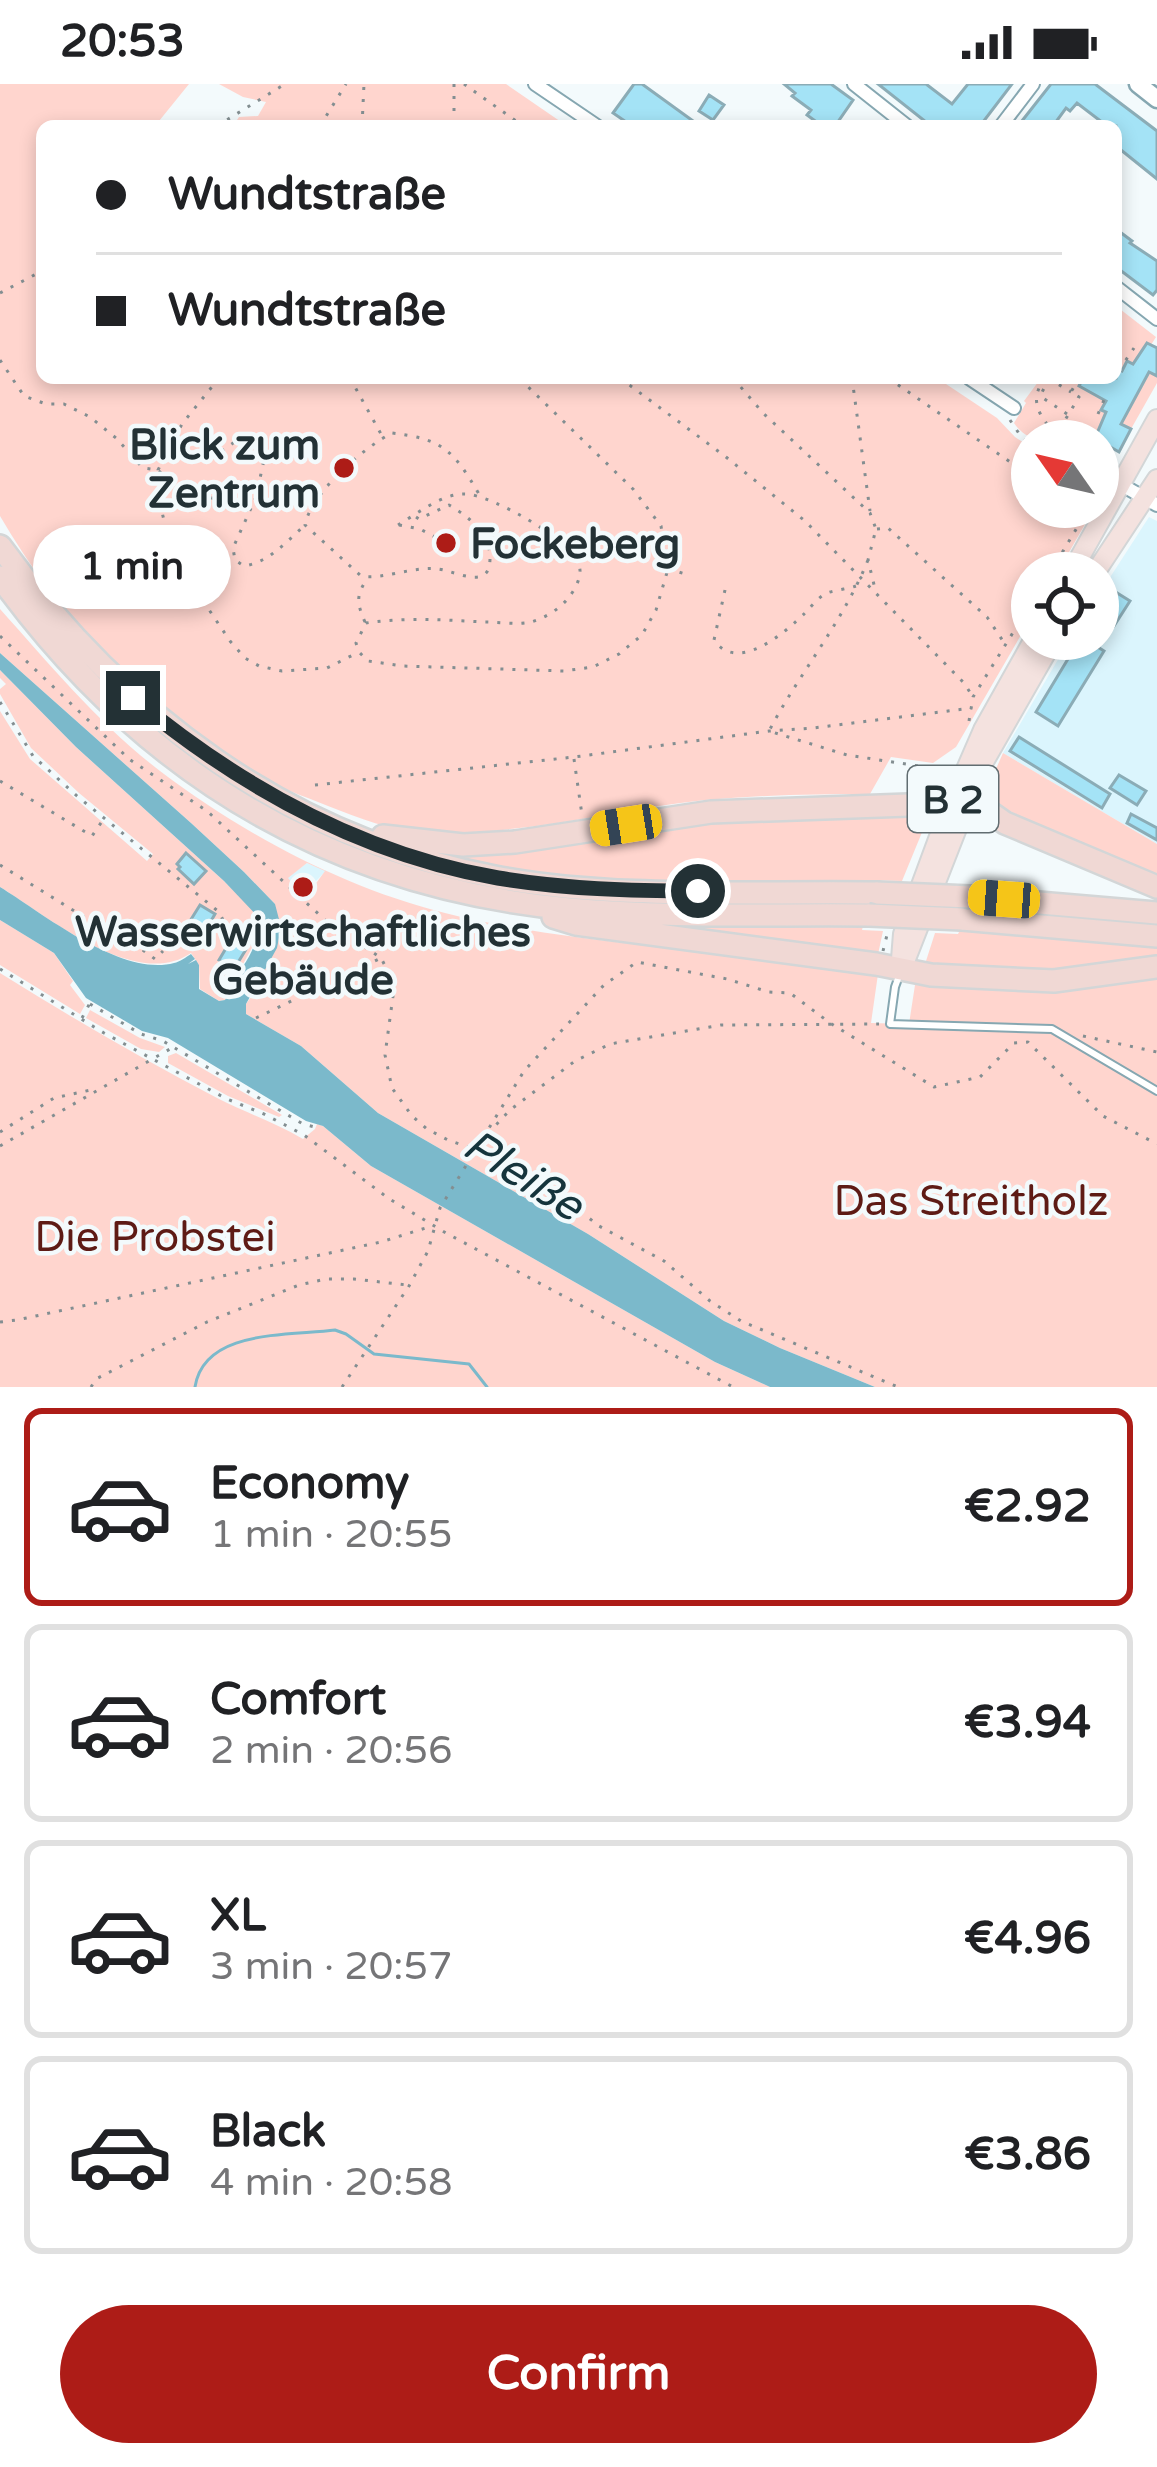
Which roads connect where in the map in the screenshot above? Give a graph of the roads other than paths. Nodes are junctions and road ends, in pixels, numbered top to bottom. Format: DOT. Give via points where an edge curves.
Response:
graph roads {
  1 [pos="535,84"];
  2 [pos="854,84"];
  3 [pos="1034,84"];
  4 [pos="1138,84"];
  5 [pos="558,90"];
  6 [pos="1157,99"];
  7 [pos="590,120"];
  8 [pos="899,120"];
  9 [pos="1006,120"];
  10 [pos="1122,292"];
  11 [pos="1157,319"];
  12 [pos="978,384"];
  13 [pos="1014,408"];
  14 [pos="1157,419"];
  15 [pos="1157,479"];
  16 [pos="1120,484"];
  17 [pos="1150,502"];
  18 [pos="0,546"];
  19 [pos="1083,552"];
  20 [pos="1111,552"];
  21 [pos="0,577"];
  22 [pos="0,593"];
  23 [pos="46,638"];
  24 [pos="1022,660"];
  25 [pos="1042,660"];
  26 [pos="957,788"];
  27 [pos="342,830"];
  28 [pos="1157,887"];
  29 [pos="501,900"];
  30 [pos="1157,913"];
  31 [pos="1157,936"];
  32 [pos="1157,967"];
  33 [pos="902,969"];
  34 [pos="1157,1091"];
  1 -- 5 [label="street"];
  2 -- 8 [label="street"];
  3 -- 9 [label="street"];
  4 -- 6 [label="main road"];
  5 -- 7 [label="street"];
  10 -- 11 [label="street"];
  12 -- 13 [label="street"];
  14 -- 16 [label="main road"];
  15 -- 17 [label="main road"];
  16 -- 17 [label="street"];
  16 -- 19 [label="main road"];
  17 -- 20 [label="main road"];
  18 -- 27 [label="highway" via="59,621 150,712 259,789"];
  21 -- 23 [label="highway"];
  22 -- 23 [label="highway"];
  23 -- 29 [label="highway" via="122,717 247,808 381,870"];
  24 -- 26 [label="main road, B 2"];
  25 -- 26 [label="main road, B 2"];
  26 -- 27 [label="highway" via="936,804 711,812 515,842 463,845"];
  26 -- 28 [label="highway, B 2" via="1005,823"];
  26 -- 33 [label="main road, B 2" via="903,934"];
  27 -- 30 [label="highway, bridge" via="431,862 549,885 970,897"];
  29 -- 31 [label="highway, bridge" via="628,912 962,919"];
  29 -- 33 [label="highway" via="576,924"];
  32 -- 33 [label="highway" via="1054,981"];
  33 -- 34 [label="lane" via="890,1024 1052,1029"];
}
